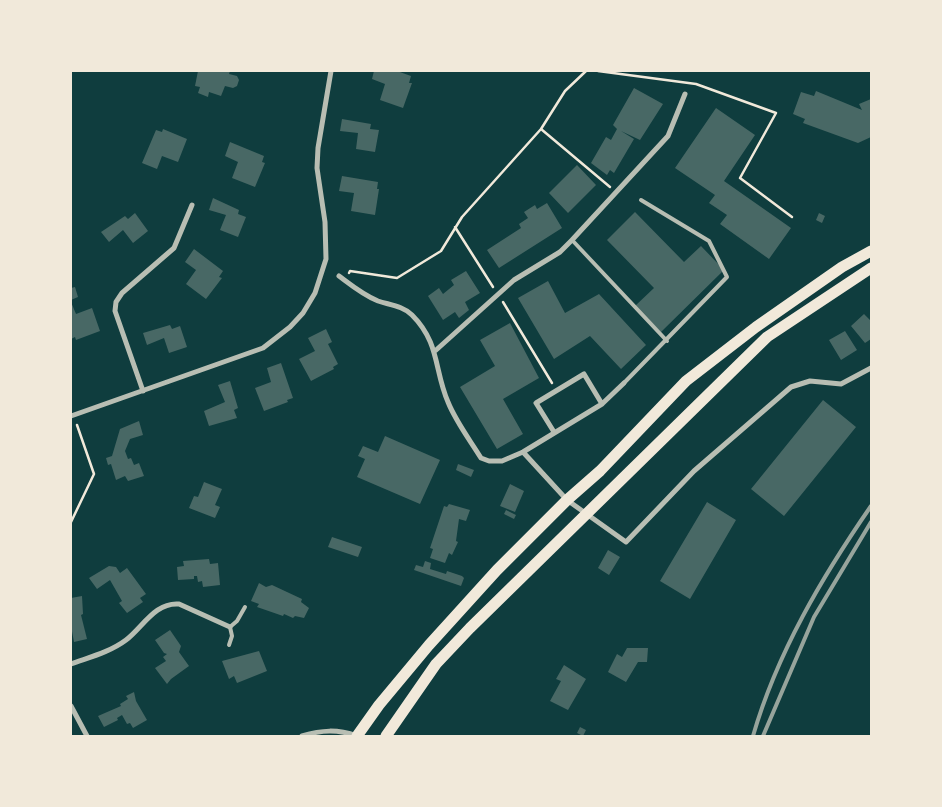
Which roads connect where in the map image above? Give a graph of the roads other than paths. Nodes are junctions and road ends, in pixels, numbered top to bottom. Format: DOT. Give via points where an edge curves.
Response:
graph roads {
  1 [pos="331,71"];
  2 [pos="685,94"];
  3 [pos="642,200"];
  4 [pos="192,205"];
  5 [pos="572,240"];
  6 [pos="871,251"];
  7 [pos="871,268"];
  8 [pos="339,276"];
  9 [pos="667,341"];
  10 [pos="435,351"];
  11 [pos="871,368"];
  12 [pos="624,382"];
  13 [pos="143,391"];
  14 [pos="602,404"];
  15 [pos="72,416"];
  16 [pos="554,432"];
  17 [pos="523,452"];
  18 [pos="567,500"];
  19 [pos="585,514"];
  20 [pos="245,607"];
  21 [pos="230,627"];
  22 [pos="229,645"];
  23 [pos="71,664"];
  24 [pos="71,706"];
  25 [pos="87,736"];
  26 [pos="302,736"];
  27 [pos="358,736"];
  28 [pos="386,736"];
  1 -- 13 [label="street" via="317,168 325,222 326,259 315,293 290,327 263,348"];
  2 -- 5 [label="street" via="668,136"];
  3 -- 9 [label="lane" via="709,241 727,277"];
  4 -- 13 [label="street" via="174,248 116,302 116,316"];
  5 -- 9 [label="lane"];
  5 -- 10 [label="street" via="560,252 514,280"];
  6 -- 18 [label="main road" via="842,267 756,327 686,381 600,471"];
  7 -- 19 [label="main road" via="767,337 614,490"];
  8 -- 10 [label="street" via="364,294 411,314 429,336"];
  9 -- 12 [label="lane"];
  10 -- 17 [label="street" via="447,401 481,458 502,461"];
  11 -- 19 [label="street" via="841,384 810,380 791,387 694,471 626,542"];
  12 -- 14 [label="street"];
  13 -- 15 [label="street"];
  14 -- 16 [label="street"];
  14 -- 16 [label="street" via="584,374 536,403"];
  16 -- 17 [label="street"];
  17 -- 18 [label="street"];
  18 -- 19 [label="street"];
  18 -- 27 [label="main road" via="429,645 379,705"];
  19 -- 28 [label="main road" via="436,664"];
  20 -- 21 [label="lane"];
  21 -- 22 [label="lane"];
  21 -- 23 [label="street" via="171,603 161,606 126,640 105,652"];
  24 -- 25 [label="street"];
  26 -- 27 [label="street" via="322,730"];
}
